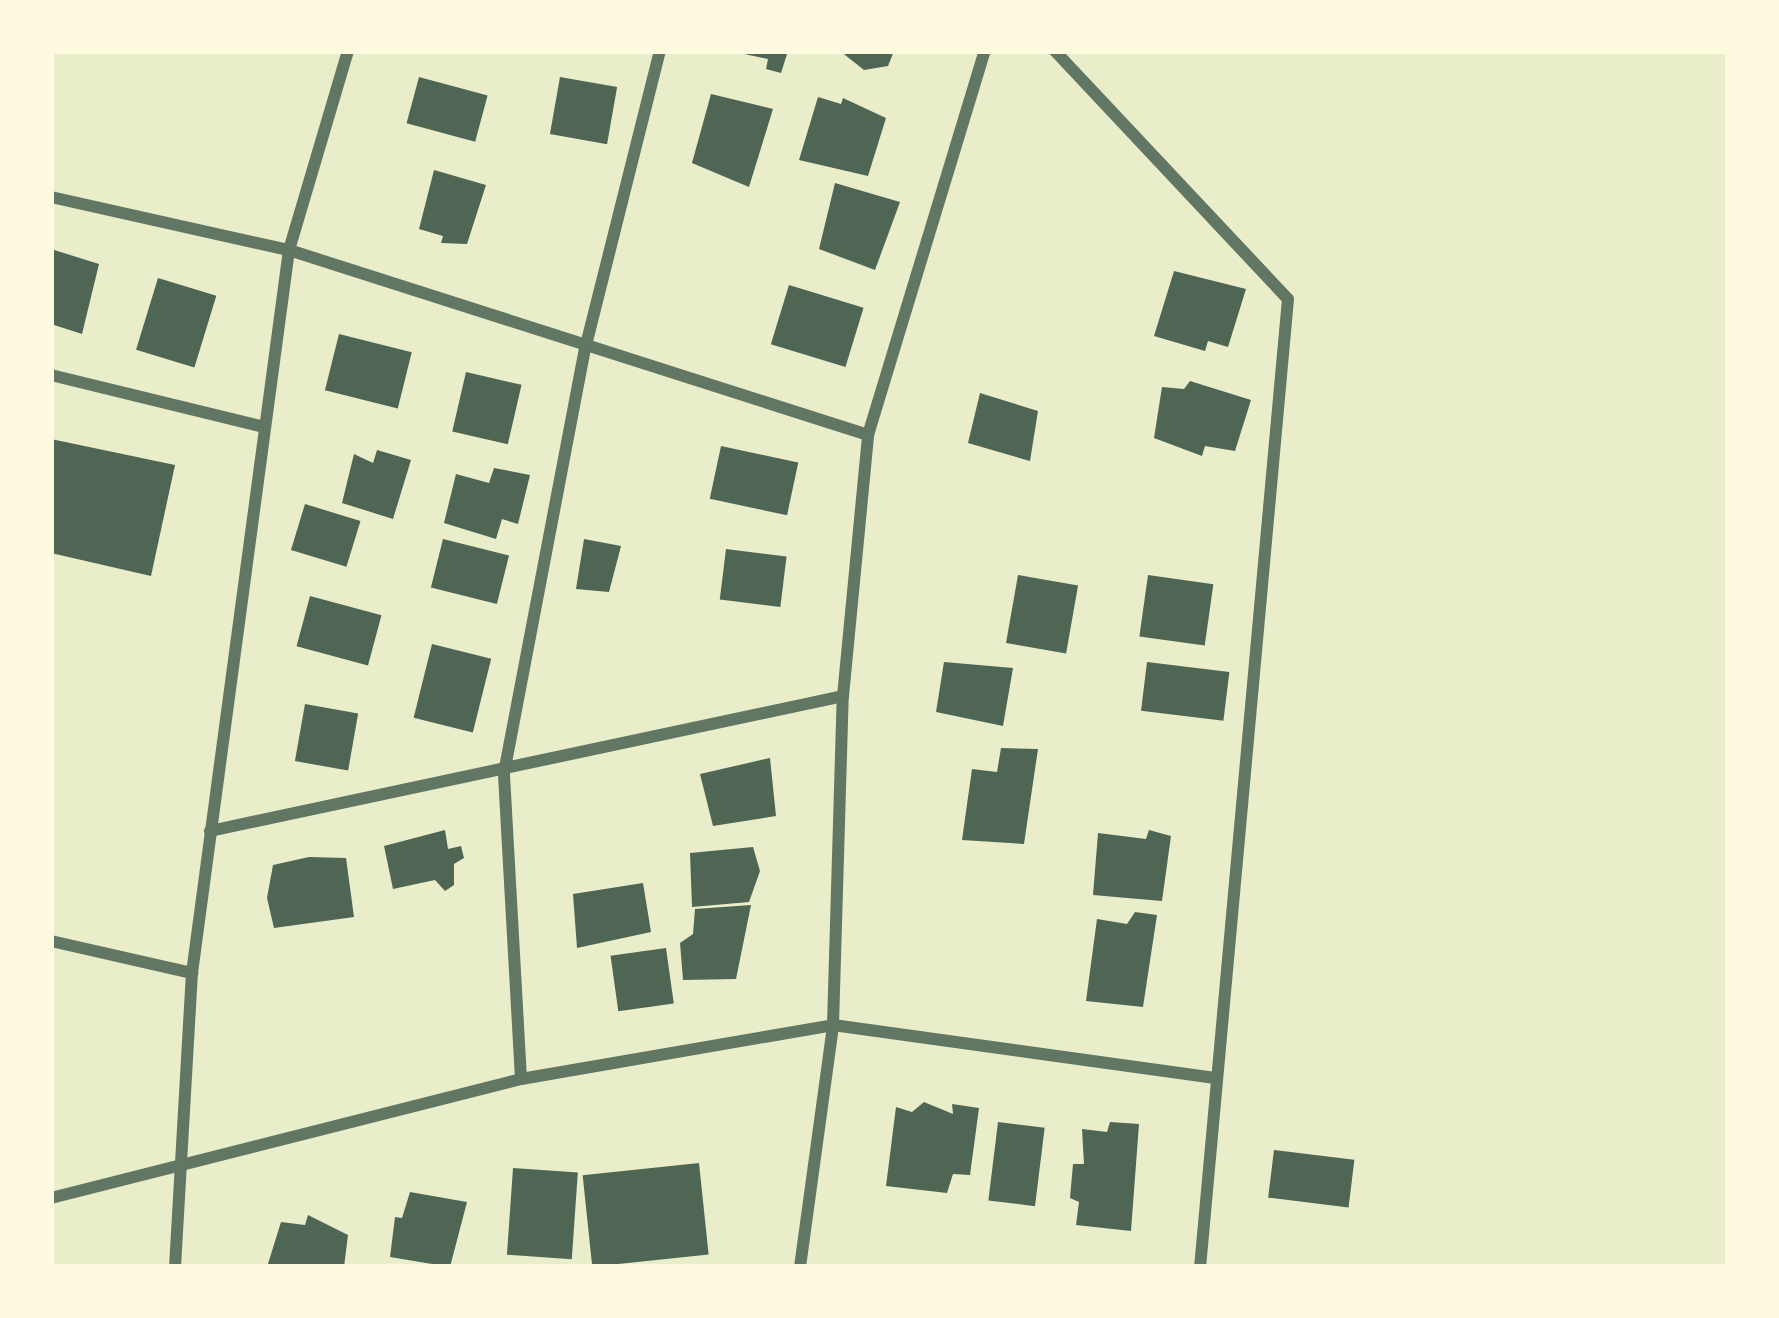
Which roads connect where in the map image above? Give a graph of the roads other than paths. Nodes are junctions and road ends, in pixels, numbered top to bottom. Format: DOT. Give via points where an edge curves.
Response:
graph roads {
  1 [pos="348,51"];
  2 [pos="660,51"];
  3 [pos="985,51"];
  4 [pos="1055,51"];
  5 [pos="51,197"];
  6 [pos="289,250"];
  7 [pos="586,345"];
  8 [pos="51,375"];
  9 [pos="265,428"];
  10 [pos="868,435"];
  11 [pos="843,696"];
  12 [pos="504,773"];
  13 [pos="211,831"];
  14 [pos="51,941"];
  15 [pos="192,973"];
  16 [pos="833,1024"];
  17 [pos="520,1078"];
  18 [pos="1214,1078"];
  19 [pos="184,1162"];
  20 [pos="51,1198"];
  21 [pos="175,1267"];
  22 [pos="800,1267"];
  23 [pos="1200,1267"];
  1 -- 6 [label="street"];
  2 -- 7 [label="street"];
  3 -- 10 [label="street"];
  4 -- 18 [label="street" via="1288,299"];
  5 -- 6 [label="street"];
  6 -- 7 [label="street"];
  6 -- 9 [label="street"];
  7 -- 10 [label="street"];
  7 -- 12 [label="street"];
  8 -- 9 [label="street"];
  9 -- 13 [label="street"];
  10 -- 11 [label="street"];
  11 -- 12 [label="street"];
  11 -- 16 [label="street"];
  12 -- 13 [label="street"];
  12 -- 17 [label="street"];
  13 -- 15 [label="street"];
  14 -- 15 [label="street"];
  15 -- 19 [label="street"];
  16 -- 17 [label="street"];
  16 -- 18 [label="street"];
  16 -- 22 [label="street"];
  17 -- 19 [label="street"];
  18 -- 23 [label="street"];
  19 -- 20 [label="street"];
  19 -- 21 [label="street"];
}
